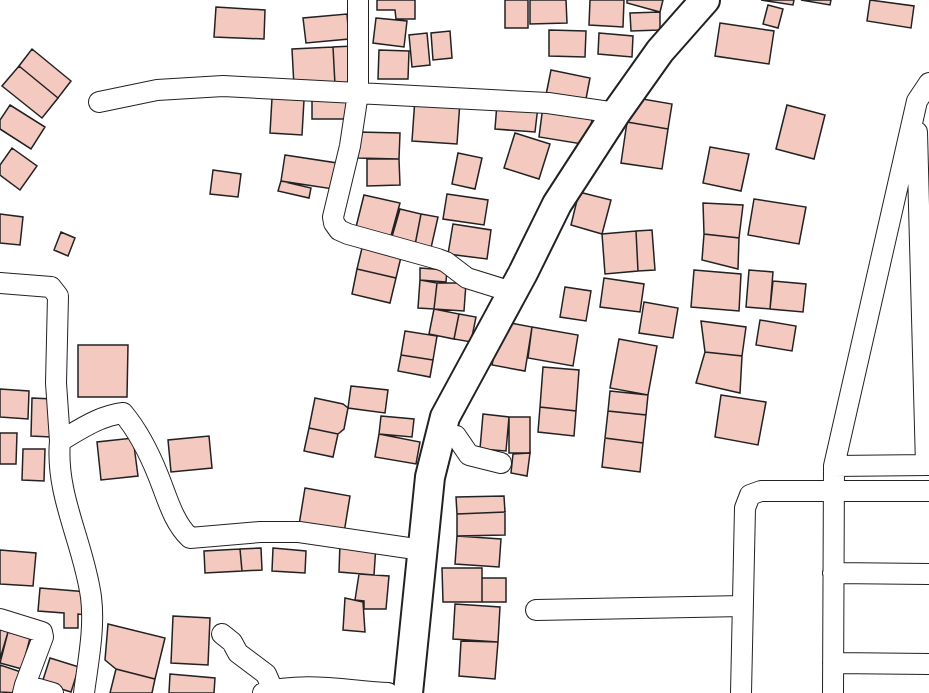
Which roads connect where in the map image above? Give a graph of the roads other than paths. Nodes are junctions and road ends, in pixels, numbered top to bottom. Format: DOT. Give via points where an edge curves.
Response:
graph roads {
  1 [pos="358,0"];
  2 [pos="705,0"];
  3 [pos="929,83"];
  4 [pos="357,93"];
  5 [pos="916,101"];
  6 [pos="99,102"];
  7 [pos="616,113"];
  8 [pos="0,283"];
  9 [pos="512,292"];
  10 [pos="440,434"];
  11 [pos="60,441"];
  12 [pos="501,463"];
  13 [pos="927,465"];
  14 [pos="834,466"];
  15 [pos="834,491"];
  16 [pos="929,491"];
  17 [pos="422,550"];
  18 [pos="833,573"];
  19 [pos="929,574"];
  20 [pos="743,606"];
  21 [pos="536,610"];
  22 [pos="0,620"];
  23 [pos="222,634"];
  24 [pos="833,663"];
  25 [pos="929,664"];
  26 [pos="24,689"];
  27 [pos="268,692"];
  28 [pos="53,693"];
  29 [pos="84,693"];
  30 [pos="387,693"];
  31 [pos="408,693"];
  32 [pos="741,693"];
  33 [pos="832,693"];
  1 -- 4 [label="street"];
  2 -- 7 [label="street" via="660,51"];
  3 -- 5 [label="street"];
  4 -- 6 [label="street" via="223,86 157,90"];
  4 -- 7 [label="street" via="548,103"];
  4 -- 9 [label="street" via="334,224 339,230 364,239 446,262 466,278"];
  5 -- 13 [label="street"];
  5 -- 14 [label="street"];
  7 -- 9 [label="street" via="557,204"];
  8 -- 11 [label="street" via="51,287 58,296 56,383"];
  9 -- 10 [label="street" via="450,406"];
  10 -- 12 [label="street" via="456,436 473,457"];
  10 -- 17 [label="street" via="430,477"];
  11 -- 17 [label="street" via="95,421 123,413 158,474 180,526 190,538 299,532"];
  11 -- 29 [label="street" via="63,493 78,537 92,606"];
  13 -- 14 [label="street"];
  14 -- 15 [label="street"];
  15 -- 16 [label="street"];
  15 -- 18 [label="street"];
  15 -- 20 [label="street" via="761,491 750,495 745,508"];
  17 -- 31 [label="street"];
  18 -- 19 [label="street"];
  18 -- 24 [label="street"];
  20 -- 21 [label="street"];
  20 -- 32 [label="street"];
  22 -- 26 [label="street" via="42,632"];
  23 -- 27 [label="street" via="238,653 266,674"];
  24 -- 25 [label="street"];
  24 -- 33 [label="street"];
  26 -- 28 [label="street"];
  27 -- 30 [label="street" via="306,688"];
}
